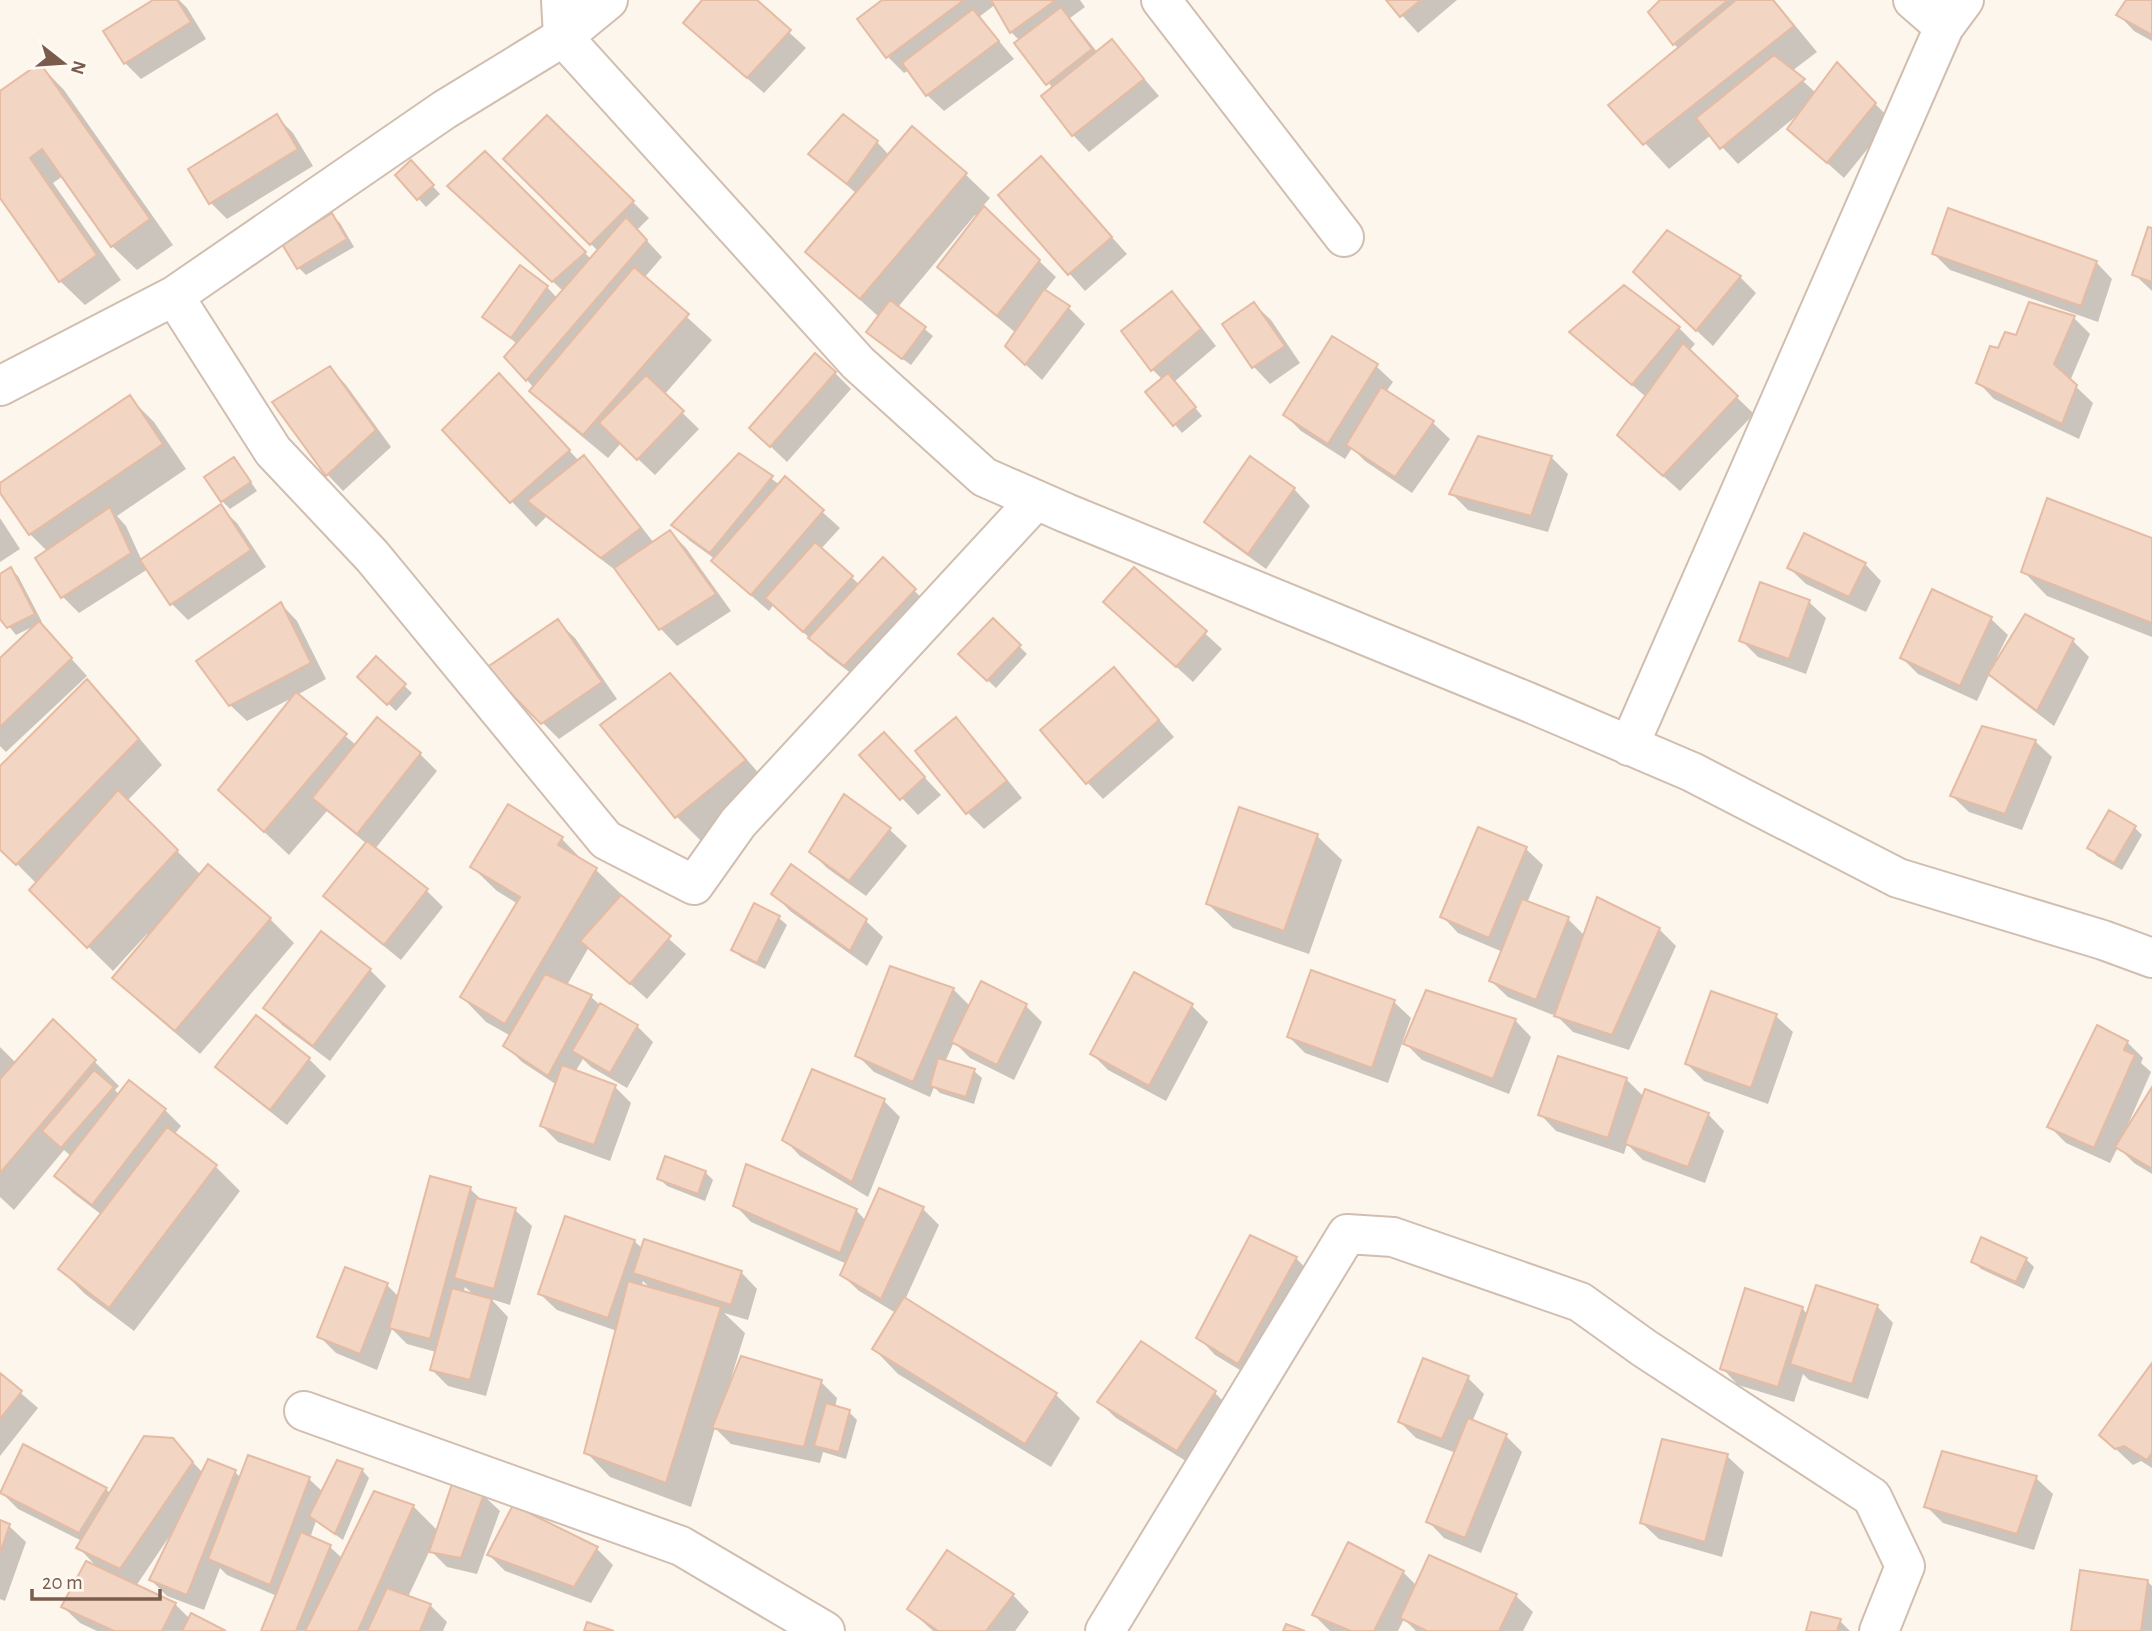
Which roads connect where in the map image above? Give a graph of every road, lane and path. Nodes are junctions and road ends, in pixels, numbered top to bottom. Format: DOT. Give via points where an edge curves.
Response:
graph roads {
  1 [pos="608,0"];
  2 [pos="1160,0"];
  3 [pos="1913,0"];
  4 [pos="1954,14"];
  5 [pos="562,18"];
  6 [pos="1344,237"];
  7 [pos="173,296"];
  8 [pos="0,386"];
  9 [pos="1036,500"];
  10 [pos="1629,746"];
  11 [pos="2152,958"];
  12 [pos="304,1411"];
  13 [pos="825,1631"];
  14 [pos="1105,1631"];
  15 [pos="1879,1631"];
  1 -- 5 [label="street"];
  2 -- 6 [label="street"];
  3 -- 4 [label="street"];
  4 -- 10 [label="street"];
  5 -- 7 [label="street" via="444,110"];
  5 -- 9 [label="street" via="858,363 984,477"];
  7 -- 8 [label="street"];
  7 -- 9 [label="street" via="273,451 372,556 606,840 694,885 738,823"];
  9 -- 10 [label="street"];
  10 -- 11 [label="street" via="1692,772 1898,878"];
  12 -- 13 [label="street" via="681,1546"];
  14 -- 15 [label="street" via="1347,1234 1394,1237 1580,1302 1872,1497 1905,1566"];
}
